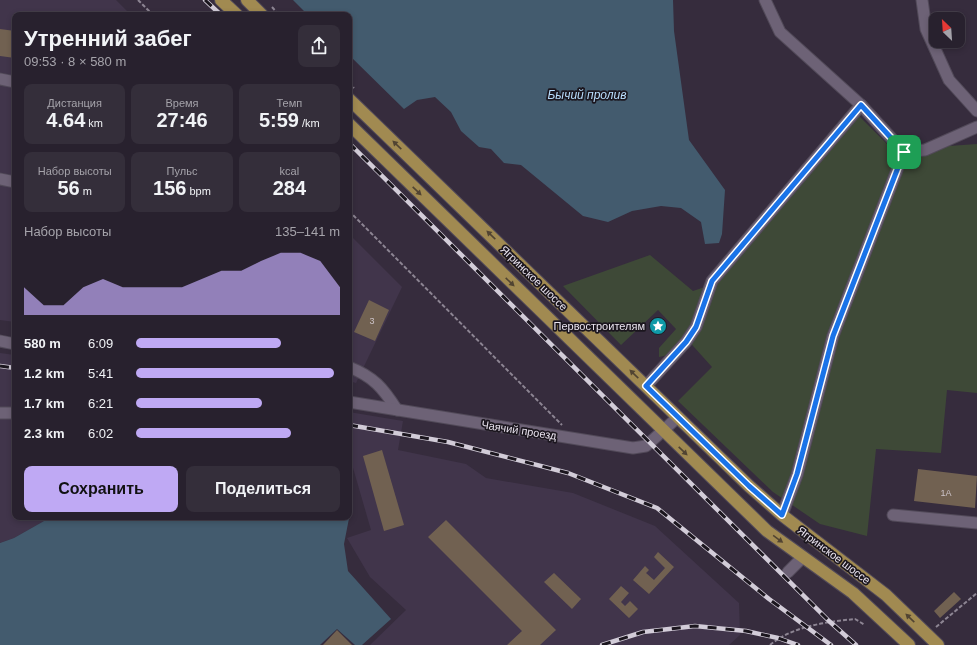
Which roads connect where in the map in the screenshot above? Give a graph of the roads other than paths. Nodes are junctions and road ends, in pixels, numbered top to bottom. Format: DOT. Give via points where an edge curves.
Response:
graph roads {
  1 [pos="221,0"];
  2 [pos="247,0"];
  3 [pos="765,0"];
  4 [pos="922,0"];
  5 [pos="234,12"];
  6 [pos="259,12"];
  7 [pos="0,79"];
  8 [pos="12,81"];
  9 [pos="352,102"];
  10 [pos="861,105"];
  11 [pos="977,111"];
  12 [pos="352,127"];
  13 [pos="977,127"];
  14 [pos="904,152"];
  15 [pos="0,179"];
  16 [pos="12,181"];
  17 [pos="0,341"];
  18 [pos="12,343"];
  19 [pos="352,368"];
  20 [pos="646,386"];
  21 [pos="352,402"];
  22 [pos="397,410"];
  23 [pos="0,413"];
  24 [pos="12,413"];
  25 [pos="678,417"];
  26 [pos="663,431"];
  27 [pos="782,515"];
  28 [pos="893,515"];
  29 [pos="977,523"];
  30 [pos="804,557"];
  31 [pos="788,572"];
  32 [pos="909,645"];
  33 [pos="938,645"];
  1 -- 5 [label="main road"];
  2 -- 6 [label="main road"];
  3 -- 10 [label="street" via="780,32"];
  4 -- 11 [label="street" via="926,29 949,80"];
  7 -- 8 [label="street"];
  20 -- 9 [label="main road, Ягринское шоссе, one-way"];
  10 -- 14 [label="street"];
  10 -- 20 [label="street" via="712,281 696,327 686,342"];
  12 -- 26 [label="main road, Ягринское шоссе, one-way"];
  13 -- 14 [label="street" via="925,150"];
  14 -- 27 [label="street" via="833,336 797,474"];
  15 -- 16 [label="street"];
  17 -- 18 [label="street"];
  19 -- 22 [label="street" via="363,373 384,390"];
  20 -- 25 [label="main road, Ягринское шоссе"];
  21 -- 22 [label="street, Чаячий проезд"];
  22 -- 26 [label="street, Чаячий проезд" via="633,448 646,446"];
  23 -- 24 [label="street"];
  25 -- 26 [label="street, Чаячий проезд"];
  25 -- 27 [label="main road, Ягринское шоссе"];
  26 -- 30 [label="main road, Ягринское шоссе, one-way" via="767,531"];
  33 -- 27 [label="main road, Ягринское шоссе, one-way" via="886,595"];
  28 -- 29 [label="street"];
  30 -- 31 [label="street"];
  30 -- 32 [label="main road, Ягринское шоссе" via="853,593"];
}
